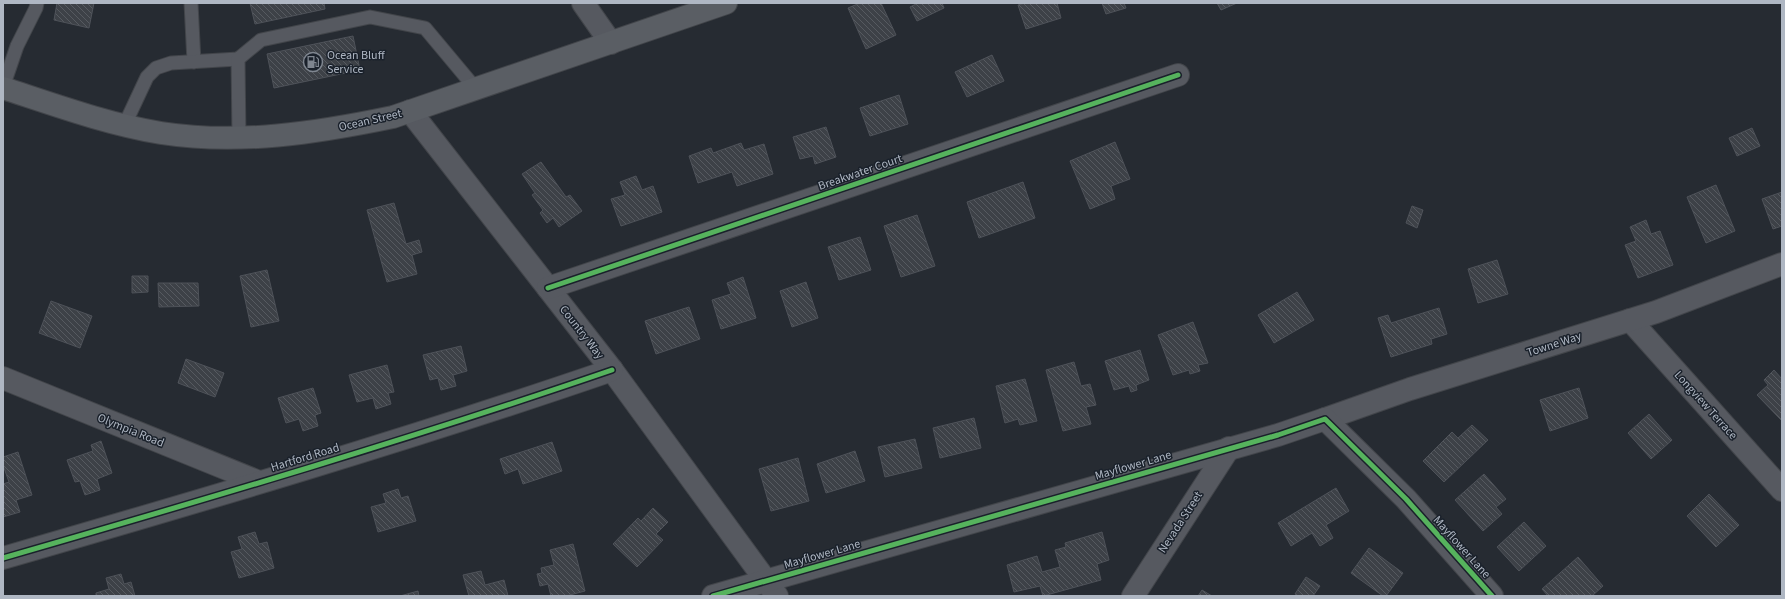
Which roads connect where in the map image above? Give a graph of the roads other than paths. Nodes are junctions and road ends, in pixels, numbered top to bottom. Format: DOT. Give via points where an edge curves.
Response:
graph roads {
  1 [pos="37,3"];
  2 [pos="191,3"];
  3 [pos="583,3"];
  4 [pos="726,3"];
  5 [pos="611,43"];
  6 [pos="238,59"];
  7 [pos="194,62"];
  8 [pos="1178,75"];
  9 [pos="3,87"];
  10 [pos="476,89"];
  11 [pos="410,111"];
  12 [pos="125,124"];
  13 [pos="239,138"];
  14 [pos="1782,264"];
  15 [pos="548,288"];
  16 [pos="1630,320"];
  17 [pos="612,370"];
  18 [pos="3,378"];
  19 [pos="1325,419"];
  20 [pos="1229,448"];
  21 [pos="259,482"];
  22 [pos="1782,490"];
  23 [pos="3,558"];
  24 [pos="771,588"];
  25 [pos="713,596"];
  26 [pos="1133,596"];
  27 [pos="1492,596"];
  1 -- 9 [label="lane" via="17,46"];
  2 -- 7 [label="lane"];
  3 -- 5 [label="street"];
  4 -- 5 [label="main road, Ocean Street"];
  5 -- 10 [label="main road, Ocean Street"];
  6 -- 7 [label="lane"];
  6 -- 10 [label="lane" via="261,40 370,17 425,28"];
  6 -- 13 [label="lane"];
  7 -- 12 [label="lane" via="171,63 156,68 147,77"];
  8 -- 15 [label="street, Breakwater Court"];
  9 -- 12 [label="main road, Ocean Street" via="94,117"];
  10 -- 11 [label="main road, Ocean Street"];
  11 -- 13 [label="main road, Ocean Street" via="344,127 287,135"];
  11 -- 15 [label="street, Country Way"];
  12 -- 13 [label="main road, Ocean Street" via="199,137"];
  14 -- 16 [label="street, Towne Way"];
  15 -- 17 [label="street, Country Way"];
  16 -- 19 [label="street, Towne Way" via="1410,389"];
  16 -- 22 [label="street, Longview Terrace"];
  17 -- 21 [label="street, Hartford Road" via="488,412"];
  17 -- 24 [label="street, Country Way"];
  18 -- 21 [label="street, Olympia Road"];
  19 -- 20 [label="street, Mayflower Lane"];
  19 -- 27 [label="street, Mayflower Lane" via="1406,499"];
  20 -- 24 [label="street, Mayflower Lane"];
  20 -- 26 [label="street, Nevada Street"];
  21 -- 23 [label="street, Hartford Road"];
  24 -- 25 [label="street, Mayflower Lane"];
}
